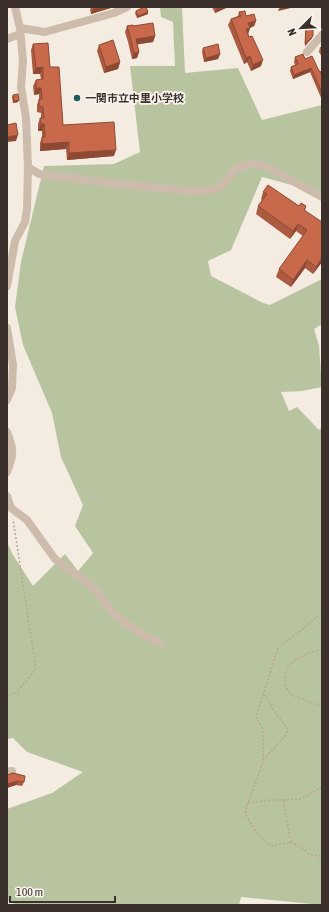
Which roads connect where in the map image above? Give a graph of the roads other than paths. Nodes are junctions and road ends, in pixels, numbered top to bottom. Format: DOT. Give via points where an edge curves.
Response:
graph roads {
  1 [pos="15,7"];
  2 [pos="127,7"];
  3 [pos="20,31"];
  4 [pos="322,35"];
  5 [pos="7,39"];
  6 [pos="307,52"];
  7 [pos="28,167"];
  8 [pos="322,197"];
  9 [pos="7,286"];
  10 [pos="7,328"];
  11 [pos="7,400"];
  12 [pos="7,432"];
  13 [pos="7,472"];
  14 [pos="7,496"];
  15 [pos="160,643"];
  1 -- 3 [label="street"];
  2 -- 3 [label="street" via="45,32"];
  3 -- 5 [label="street"];
  3 -- 7 [label="street" via="23,61 21,87 26,118"];
  4 -- 6 [label="street"];
  7 -- 8 [label="street" via="39,174 196,192 222,186 234,170 252,163 265,166"];
  7 -- 9 [label="street" via="25,222 15,241"];
  10 -- 11 [label="street" via="13,365 12,388"];
  12 -- 13 [label="street" via="13,446"];
  14 -- 15 [label="street" via="11,508 27,520 55,559 93,587 114,614 140,633"];
}
